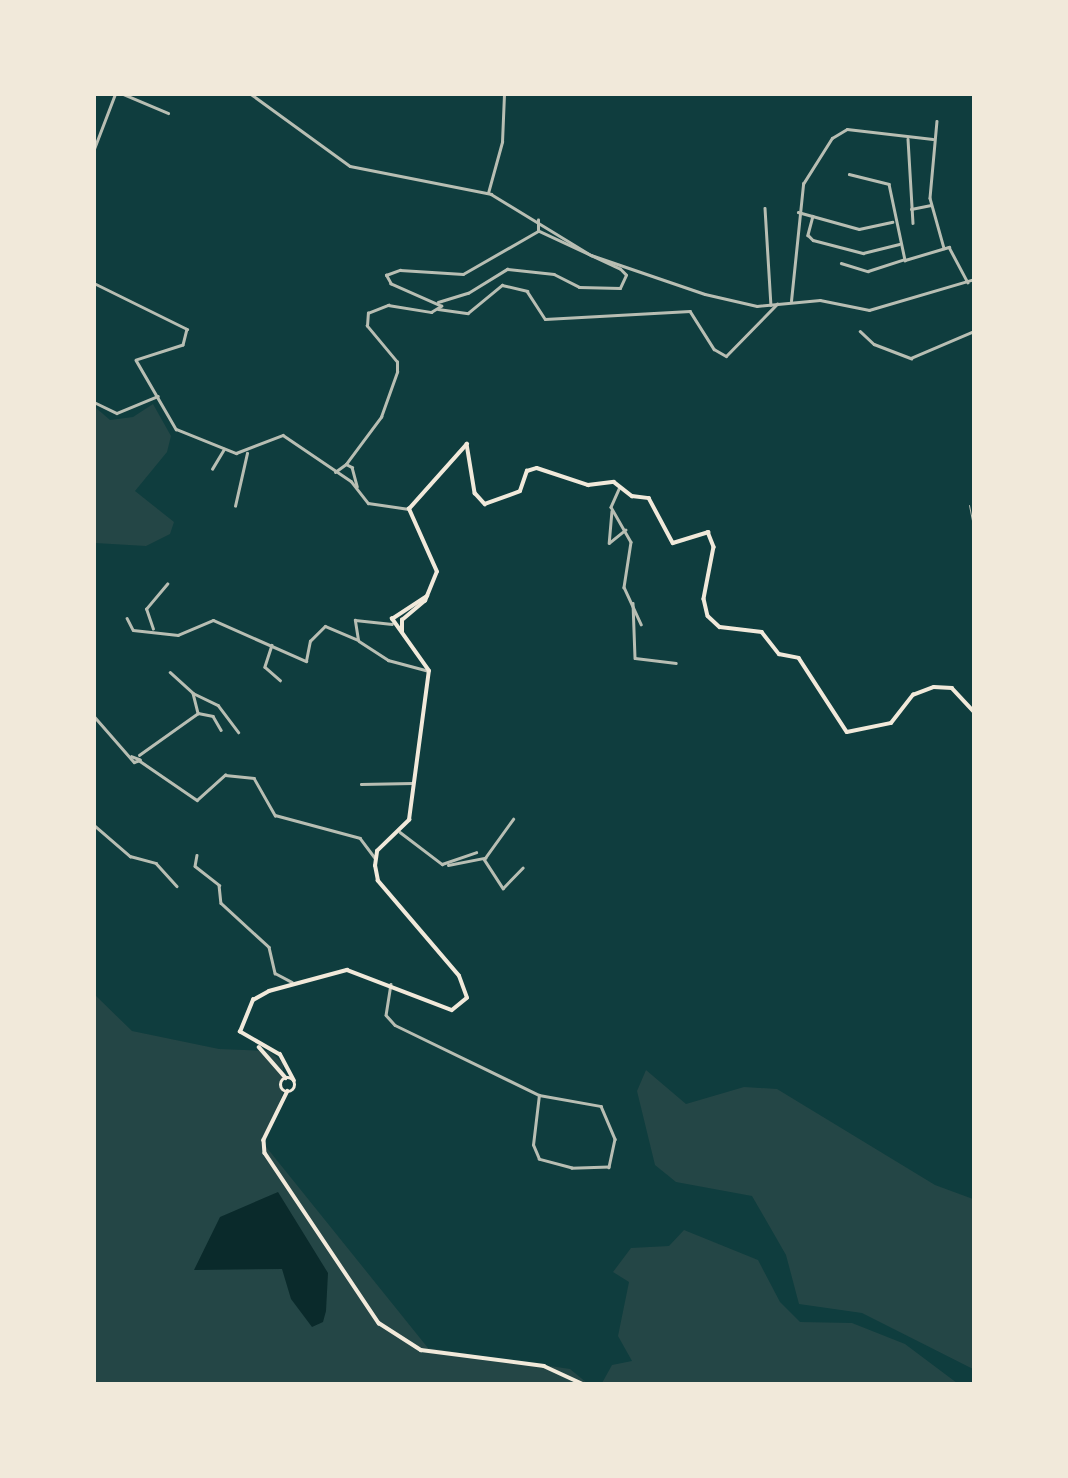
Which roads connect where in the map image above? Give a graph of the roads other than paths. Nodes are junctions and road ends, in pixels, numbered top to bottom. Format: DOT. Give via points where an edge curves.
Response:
graph roads {
  1 [pos="115,94"];
  2 [pos="123,94"];
  3 [pos="251,94"];
  4 [pos="504,94"];
  5 [pos="169,113"];
  6 [pos="937,121"];
  7 [pos="908,138"];
  8 [pos="932,139"];
  9 [pos="94,149"];
  10 [pos="849,174"];
  11 [pos="488,193"];
  12 [pos="931,205"];
  13 [pos="765,208"];
  14 [pos="911,209"];
  15 [pos="796,212"];
  16 [pos="813,216"];
  17 [pos="538,220"];
  18 [pos="892,222"];
  19 [pos="914,223"];
  20 [pos="538,231"];
  21 [pos="899,244"];
  22 [pos="944,248"];
  23 [pos="904,259"];
  24 [pos="841,263"];
  25 [pos="974,279"];
  26 [pos="968,282"];
  27 [pos="94,283"];
  28 [pos="438,302"];
  29 [pos="791,302"];
  30 [pos="777,304"];
  31 [pos="771,305"];
  32 [pos="438,309"];
  33 [pos="860,331"];
  34 [pos="974,331"];
  35 [pos="158,396"];
  36 [pos="94,402"];
  37 [pos="224,449"];
  38 [pos="247,453"];
  39 [pos="346,464"];
  40 [pos="212,469"];
  41 [pos="334,473"];
  42 [pos="357,486"];
  43 [pos="620,487"];
  44 [pos="969,505"];
  45 [pos="235,506"];
  46 [pos="409,509"];
  47 [pos="612,511"];
  48 [pos="625,530"];
  49 [pos="974,531"];
  50 [pos="167,584"];
  51 [pos="429,595"];
  52 [pos="633,603"];
  53 [pos="127,618"];
  54 [pos="392,624"];
  55 [pos="641,624"];
  56 [pos="153,629"];
  57 [pos="402,632"];
  58 [pos="358,640"];
  59 [pos="272,645"];
  60 [pos="676,663"];
  61 [pos="429,671"];
  62 [pos="170,672"];
  63 [pos="280,680"];
  64 [pos="193,693"];
  65 [pos="974,712"];
  66 [pos="198,713"];
  67 [pos="94,716"];
  68 [pos="221,730"];
  69 [pos="238,732"];
  70 [pos="139,755"];
  71 [pos="132,757"];
  72 [pos="140,761"];
  73 [pos="412,783"];
  74 [pos="361,784"];
  75 [pos="513,819"];
  76 [pos="94,825"];
  77 [pos="400,832"];
  78 [pos="476,852"];
  79 [pos="197,855"];
  80 [pos="375,858"];
  81 [pos="484,859"];
  82 [pos="447,865"];
  83 [pos="522,867"];
  84 [pos="177,886"];
  85 [pos="292,982"];
  86 [pos="391,984"];
  87 [pos="258,1046"];
  88 [pos="286,1078"];
  89 [pos="294,1081"];
  90 [pos="288,1091"];
  91 [pos="539,1095"];
  92 [pos="583,1384"];
  1 -- 9 [label="street"];
  2 -- 5 [label="street"];
  3 -- 11 [label="street" via="356,169"];
  4 -- 11 [label="street" via="502,142"];
  6 -- 8 [label="street"];
  7 -- 8 [label="street"];
  7 -- 14 [label="street"];
  7 -- 15 [label="street" via="841,131 805,180"];
  8 -- 12 [label="street"];
  10 -- 18 [label="street" via="889,184"];
  11 -- 17 [label="street"];
  12 -- 14 [label="street"];
  12 -- 22 [label="street"];
  13 -- 31 [label="street"];
  14 -- 19 [label="street"];
  15 -- 16 [label="street"];
  15 -- 29 [label="street"];
  16 -- 18 [label="street" via="859,229"];
  16 -- 21 [label="street" via="808,235 813,240 863,253"];
  17 -- 20 [label="street"];
  17 -- 31 [label="street" via="595,256 648,269 705,294"];
  18 -- 21 [label="street"];
  20 -- 28 [label="street" via="531,241 463,274 400,270 386,275 391,284"];
  20 -- 28 [label="street" via="620,270 626,280 620,288 579,288 554,274 506,269 468,293"];
  21 -- 23 [label="street"];
  22 -- 23 [label="street"];
  22 -- 26 [label="street" via="950,247"];
  23 -- 24 [label="street" via="868,271"];
  25 -- 26 [label="street"];
  26 -- 29 [label="street" via="869,310 820,300"];
  27 -- 35 [label="street" via="187,329 183,345 137,358"];
  28 -- 32 [label="street"];
  29 -- 30 [label="street"];
  30 -- 31 [label="street"];
  30 -- 32 [label="street" via="726,356 714,349 691,311 545,319 527,291 502,285 468,313"];
  32 -- 39 [label="street" via="388,305 368,313 367,326 397,362 397,372 381,417"];
  33 -- 34 [label="street" via="874,344 911,358"];
  35 -- 36 [label="street" via="117,413"];
  35 -- 37 [label="street" via="172,426"];
  37 -- 38 [label="street"];
  37 -- 40 [label="street"];
  38 -- 41 [label="street" via="283,435"];
  38 -- 45 [label="street"];
  39 -- 41 [label="street"];
  39 -- 42 [label="street"];
  41 -- 42 [label="street"];
  42 -- 46 [label="street" via="373,506"];
  43 -- 46 [label="main road" via="533,468 520,491 487,505 475,493 472,449 465,444"];
  43 -- 47 [label="street"];
  43 -- 65 [label="main road" via="652,500 673,543 697,530 709,533 714,547 704,599 708,616 720,627 762,632 779,654 799,658 847,732 891,723 912,695 934,687 952,688"];
  44 -- 49 [label="lane"];
  46 -- 51 [label="main road" via="414,531 435,562"];
  47 -- 48 [label="street"];
  47 -- 48 [label="street" via="609,543"];
  48 -- 52 [label="street" via="631,545 624,587"];
  50 -- 56 [label="street" via="146,609"];
  51 -- 54 [label="main road" via="397,611"];
  51 -- 57 [label="main road" via="402,620"];
  52 -- 55 [label="street"];
  52 -- 60 [label="street" via="635,658"];
  53 -- 56 [label="street" via="133,630"];
  54 -- 57 [label="main road"];
  54 -- 58 [label="street" via="356,620"];
  56 -- 59 [label="street" via="180,635 213,620"];
  57 -- 61 [label="main road"];
  58 -- 59 [label="street" via="325,626 310,641 306,661"];
  58 -- 61 [label="street" via="388,660"];
  59 -- 63 [label="street" via="265,667"];
  61 -- 73 [label="main road"];
  62 -- 64 [label="street"];
  64 -- 66 [label="street"];
  64 -- 69 [label="street" via="218,705"];
  66 -- 68 [label="street" via="213,716"];
  66 -- 70 [label="street"];
  67 -- 71 [label="street"];
  70 -- 71 [label="street"];
  70 -- 72 [label="street"];
  71 -- 72 [label="street"];
  72 -- 80 [label="street" via="197,800 225,775 254,778 275,815 360,838"];
  73 -- 74 [label="street"];
  73 -- 77 [label="main road" via="411,812"];
  75 -- 81 [label="street"];
  76 -- 84 [label="street" via="130,856 156,863"];
  77 -- 80 [label="main road"];
  77 -- 82 [label="street" via="425,855"];
  78 -- 82 [label="street"];
  79 -- 85 [label="street" via="195,866 219,885 221,904 269,947 275,974"];
  80 -- 86 [label="main road" via="378,881 459,976 467,998 452,1010"];
  81 -- 82 [label="street"];
  81 -- 83 [label="street" via="502,888"];
  85 -- 86 [label="main road" via="347,970"];
  85 -- 87 [label="main road" via="250,1005 243,1018 241,1034"];
  86 -- 91 [label="street" via="390,1021"];
  87 -- 88 [label="main road"];
  87 -- 89 [label="main road" via="280,1055"];
  88 -- 89 [label="main road"];
  88 -- 90 [label="main road" via="282,1085"];
  89 -- 90 [label="main road"];
  90 -- 92 [label="main road" via="264,1140 265,1153 379,1323 421,1350 544,1366"];
  91 -- 91 [label="street" via="601,1107 615,1139 609,1167 572,1168 539,1158 533,1145"];
}
